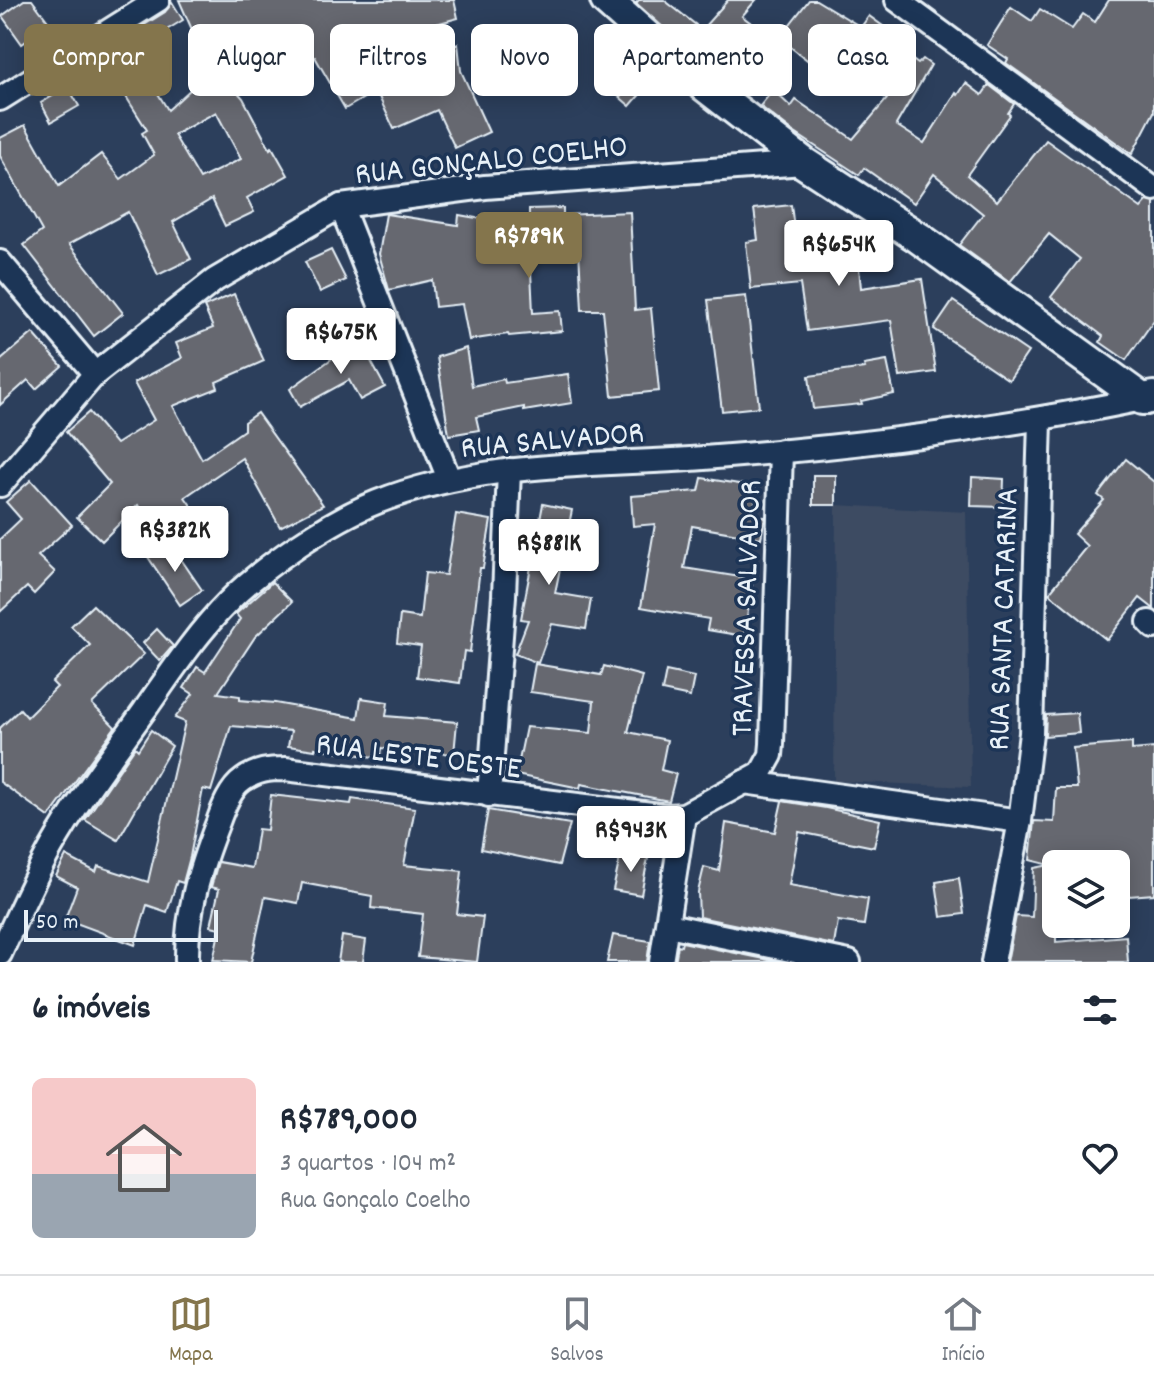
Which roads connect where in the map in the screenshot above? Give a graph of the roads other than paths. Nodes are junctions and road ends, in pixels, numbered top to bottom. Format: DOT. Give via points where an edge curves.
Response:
graph roads {
  1 [pos="158,0"];
  2 [pos="606,0"];
  3 [pos="897,0"];
  4 [pos="0,99"];
  5 [pos="804,163"];
  6 [pos="1154,189"];
  7 [pos="341,206"];
  8 [pos="0,262"];
  9 [pos="95,374"];
  10 [pos="1150,401"];
  11 [pos="1040,420"];
  12 [pos="781,451"];
  13 [pos="509,470"];
  14 [pos="449,479"];
  15 [pos="0,485"];
  16 [pos="744,782"];
  17 [pos="489,795"];
  18 [pos="684,815"];
  19 [pos="1020,821"];
  20 [pos="668,925"];
  21 [pos="0,954"];
  22 [pos="187,962"];
  23 [pos="661,962"];
  24 [pos="849,962"];
  25 [pos="993,962"];
  1 -- 4 [label="street"];
  2 -- 5 [label="main road" via="683,69"];
  3 -- 6 [label="street"];
  5 -- 7 [label="street, RUA GONÇALO COELHO" via="485,187"];
  5 -- 10 [label="main road"];
  7 -- 9 [label="street, RUA GONÇALO COELHO" via="215,280"];
  7 -- 14 [label="street"];
  8 -- 9 [label="street"];
  9 -- 15 [label="street, RUA GONÇALO COELHO"];
  10 -- 11 [label="street, RUA SALVADOR"];
  11 -- 12 [label="street, RUA SALVADOR"];
  11 -- 19 [label="street, RUA SANTA CATARINA" via="1031,733"];
  12 -- 13 [label="street, RUA SALVADOR"];
  12 -- 16 [label="street, TRAVESSA SALVADOR" via="771,755 761,773"];
  13 -- 14 [label="street, RUA SALVADOR"];
  13 -- 17 [label="street"];
  14 -- 21 [label="street, RUA SALVADOR" via="376,503 333,524 229,600 180,659 94,781 51,848"];
  16 -- 18 [label="street, TRAVESSA SALVADOR"];
  16 -- 19 [label="street"];
  17 -- 18 [label="street, RUA LESTE OESTE"];
  17 -- 22 [label="street, RUA LESTE OESTE" via="285,769 263,769 240,781 202,861 188,924"];
  18 -- 20 [label="street"];
  19 -- 25 [label="street, RUA SANTA CATARINA"];
  20 -- 23 [label="street"];
  20 -- 24 [label="street"];
}
